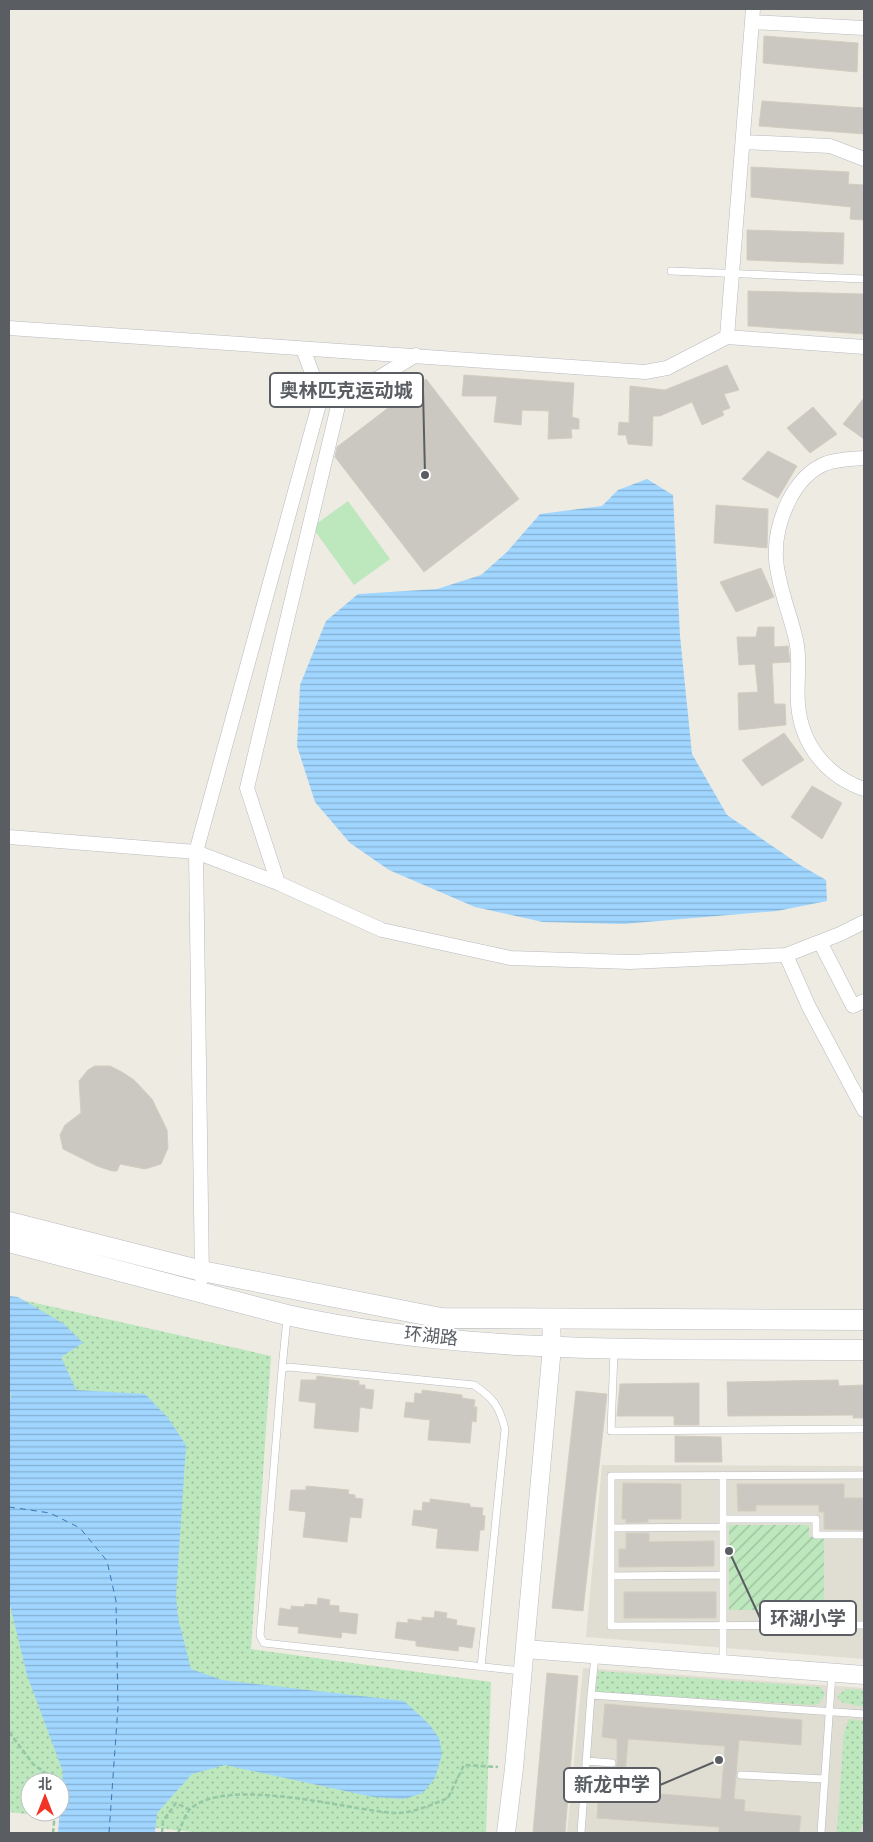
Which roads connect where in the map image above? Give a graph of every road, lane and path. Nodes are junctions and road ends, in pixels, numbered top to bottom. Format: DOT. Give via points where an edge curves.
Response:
graph roads {
  1 [pos="753,15"];
  2 [pos="864,28"];
  3 [pos="742,142"];
  4 [pos="864,160"];
  5 [pos="670,270"];
  6 [pos="732,273"];
  7 [pos="864,279"];
  8 [pos="9,328"];
  9 [pos="727,337"];
  10 [pos="864,347"];
  11 [pos="303,348"];
  12 [pos="416,355"];
  13 [pos="321,398"];
  14 [pos="339,402"];
  15 [pos="864,458"];
  16 [pos="864,788"];
  17 [pos="9,837"];
  18 [pos="196,852"];
  19 [pos="278,883"];
  20 [pos="864,922"];
  21 [pos="820,942"];
  22 [pos="786,955"];
  23 [pos="864,1001"];
  24 [pos="864,1110"];
  25 [pos="9,1222"];
  26 [pos="12,1245"];
  27 [pos="202,1271"];
  28 [pos="202,1291"];
  29 [pos="287,1315"];
  30 [pos="551,1318"];
  31 [pos="864,1320"];
  32 [pos="552,1347"];
  33 [pos="614,1348"];
  34 [pos="864,1350"];
  35 [pos="282,1369"];
  36 [pos="864,1429"];
  37 [pos="723,1475"];
  38 [pos="864,1475"];
  39 [pos="723,1523"];
  40 [pos="611,1528"];
  41 [pos="864,1535"];
  42 [pos="611,1576"];
  43 [pos="723,1576"];
  44 [pos="723,1625"];
  45 [pos="864,1625"];
  46 [pos="524,1649"];
  47 [pos="596,1654"];
  48 [pos="723,1664"];
  49 [pos="481,1667"];
  50 [pos="522,1672"];
  51 [pos="832,1672"];
  52 [pos="864,1675"];
  53 [pos="592,1695"];
  54 [pos="829,1712"];
  55 [pos="864,1714"];
  56 [pos="9,1732"];
  57 [pos="586,1761"];
  58 [pos="612,1763"];
  59 [pos="514,1768"];
  60 [pos="44,1772"];
  61 [pos="741,1775"];
  62 [pos="824,1779"];
  63 [pos="190,1810"];
  64 [pos="162,1833"];
  65 [pos="178,1833"];
  66 [pos="506,1833"];
  67 [pos="581,1833"];
  68 [pos="821,1833"];
  1 -- 2 [label="street"];
  1 -- 3 [label="street"];
  3 -- 4 [label="street" via="830,146"];
  3 -- 6 [label="street"];
  5 -- 6 [label="lane"];
  6 -- 7 [label="lane"];
  6 -- 9 [label="street"];
  8 -- 11 [label="street"];
  9 -- 10 [label="street"];
  9 -- 12 [label="street" via="666,368 645,372"];
  11 -- 12 [label="street"];
  11 -- 13 [label="street"];
  12 -- 14 [label="street"];
  13 -- 14 [label="street"];
  13 -- 18 [label="street"];
  14 -- 19 [label="street" via="247,788"];
  15 -- 16 [label="street" via="825,464 810,474 782,513 776,539 776,560 783,597 796,640 802,726 809,745 820,760 841,778"];
  17 -- 18 [label="street"];
  18 -- 19 [label="street"];
  18 -- 27 [label="street"];
  19 -- 22 [label="street" via="382,930 510,958 630,962"];
  20 -- 21 [label="street"];
  21 -- 22 [label="street"];
  21 -- 23 [label="street" via="853,1006"];
  22 -- 24 [label="street" via="809,1007"];
  25 -- 27 [label="main road, 环湖路"];
  26 -- 28 [label="main road, 环湖路"];
  27 -- 28 [label="street"];
  27 -- 30 [label="main road, 环湖路" via="441,1318"];
  28 -- 29 [label="main road, 环湖路"];
  29 -- 32 [label="main road, 环湖路" via="326,1324 432,1338"];
  29 -- 35 [label="lane"];
  30 -- 31 [label="main road, 环湖路"];
  30 -- 32 [label="street"];
  32 -- 33 [label="main road, 环湖路"];
  32 -- 46 [label="street"];
  33 -- 34 [label="main road, 环湖路"];
  33 -- 36 [label="lane" via="611,1431"];
  35 -- 49 [label="lane" via="289,1367 474,1385 492,1397 505,1429"];
  35 -- 49 [label="lane" via="260,1636 264,1643"];
  37 -- 38 [label="lane"];
  37 -- 39 [label="lane"];
  37 -- 40 [label="lane" via="611,1476"];
  39 -- 40 [label="lane"];
  39 -- 41 [label="lane" via="816,1520 816,1535"];
  39 -- 43 [label="lane"];
  40 -- 42 [label="lane"];
  42 -- 43 [label="lane"];
  42 -- 44 [label="lane" via="610,1626"];
  43 -- 44 [label="lane"];
  44 -- 45 [label="lane"];
  44 -- 48 [label="lane"];
  46 -- 47 [label="street"];
  46 -- 50 [label="street"];
  47 -- 48 [label="street"];
  47 -- 53 [label="lane"];
  48 -- 51 [label="street"];
  49 -- 50 [label="lane"];
  50 -- 59 [label="street"];
  51 -- 52 [label="street"];
  51 -- 54 [label="lane"];
  53 -- 54 [label="lane"];
  53 -- 57 [label="lane"];
  54 -- 55 [label="lane"];
  54 -- 62 [label="lane"];
  56 -- 60 [label="path" via="33,1764"];
  57 -- 58 [label="lane"];
  57 -- 67 [label="lane"];
  59 -- 63 [label="path" via="464,1764 448,1798 425,1807 394,1813 242,1794 210,1798"];
  59 -- 66 [label="street"];
  61 -- 62 [label="lane"];
  62 -- 68 [label="lane"];
  63 -- 64 [label="path" via="176,1804 163,1821"];
  63 -- 65 [label="path"];
}
